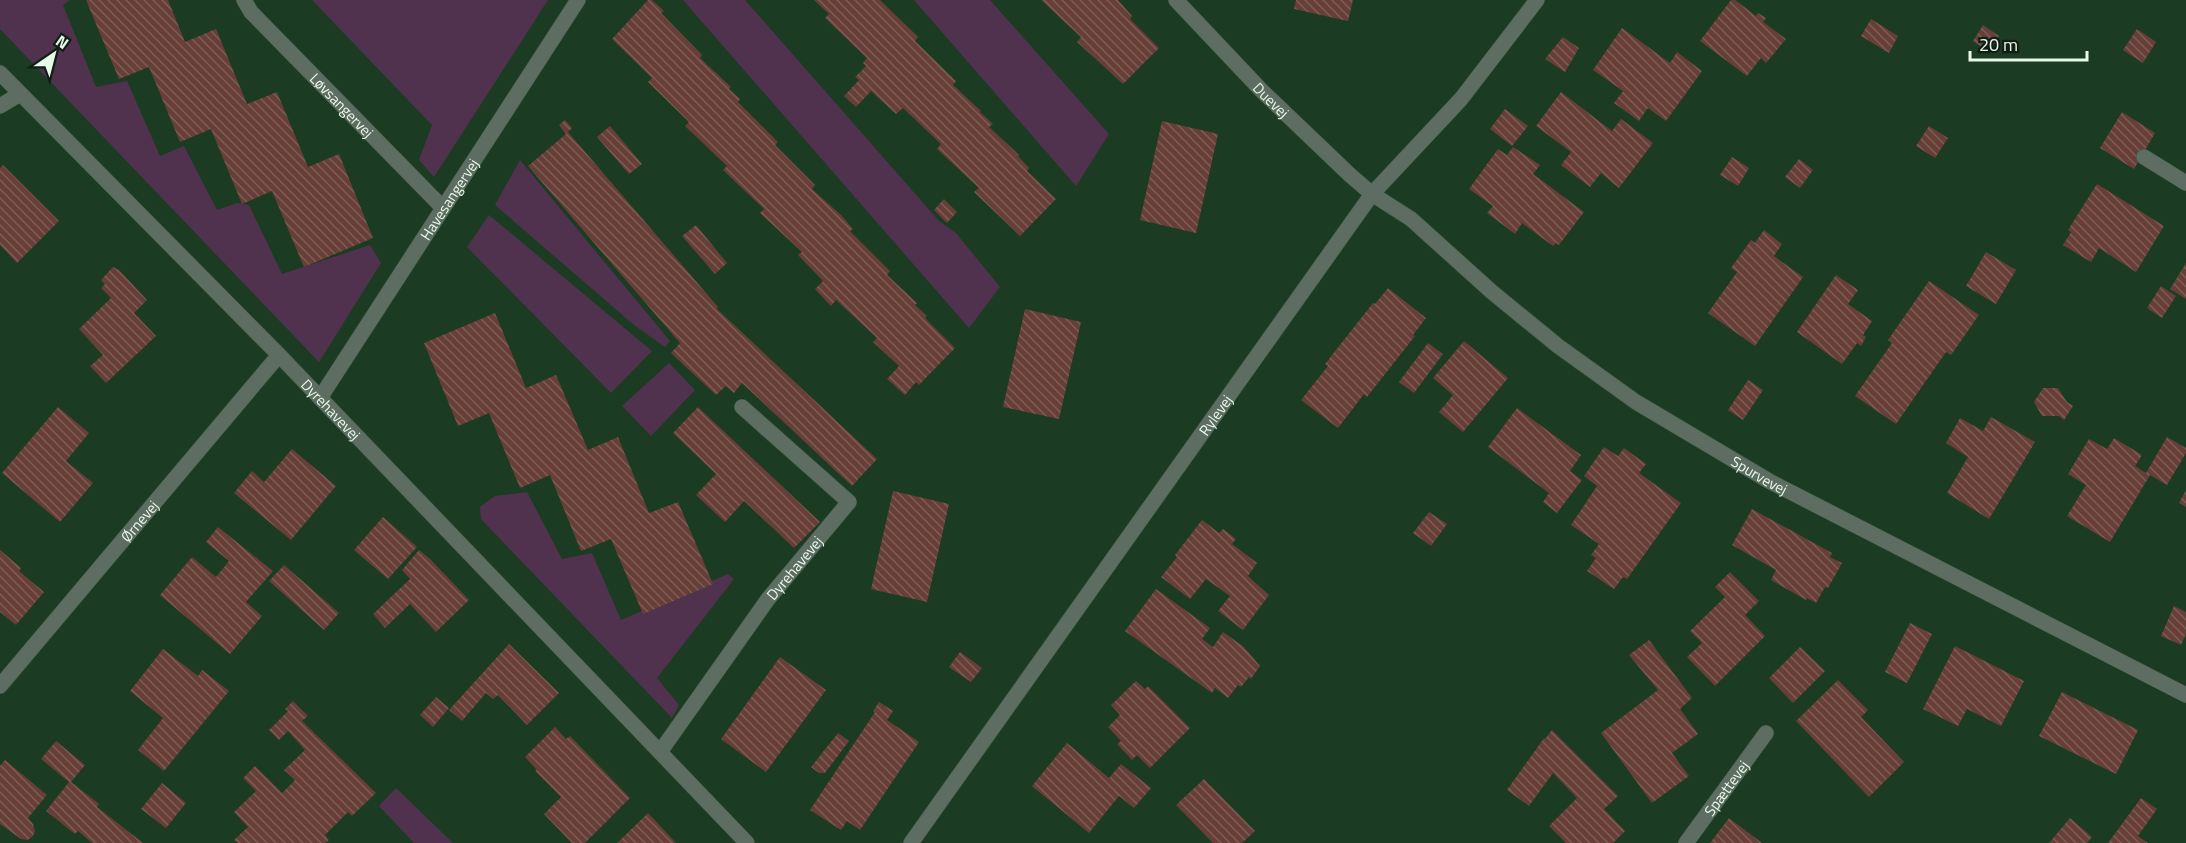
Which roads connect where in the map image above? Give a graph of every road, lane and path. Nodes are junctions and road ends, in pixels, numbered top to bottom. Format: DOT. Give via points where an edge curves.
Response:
graph roads {
  1 [pos="244,0"];
  2 [pos="578,0"];
  3 [pos="1176,0"];
  4 [pos="1537,0"];
  5 [pos="0,73"];
  6 [pos="20,94"];
  7 [pos="0,106"];
  8 [pos="2144,157"];
  9 [pos="2186,183"];
  10 [pos="1372,194"];
  11 [pos="443,208"];
  12 [pos="279,355"];
  13 [pos="320,398"];
  14 [pos="742,407"];
  15 [pos="0,686"];
  16 [pos="2186,695"];
  17 [pos="1766,733"];
  18 [pos="660,752"];
  19 [pos="747,843"];
  20 [pos="911,843"];
  21 [pos="1686,843"];
  1 -- 11 [label="street, Løvsangervej" via="251,12"];
  2 -- 11 [label="street, Havesangervej"];
  3 -- 10 [label="street, Duevej" via="1262,91"];
  4 -- 10 [label="street, Rylevej" via="1461,99"];
  5 -- 6 [label="street, Dyrehavevej"];
  6 -- 7 [label="street"];
  6 -- 12 [label="street, Dyrehavevej"];
  8 -- 9 [label="street"];
  10 -- 16 [label="street, Spurvevej" via="1410,219 1558,346 1636,402 1769,481"];
  10 -- 20 [label="street, Rylevej"];
  11 -- 13 [label="street, Havesangervej"];
  12 -- 13 [label="street, Dyrehavevej"];
  12 -- 15 [label="street, Ørnevej"];
  13 -- 18 [label="street, Dyrehavevej"];
  14 -- 18 [label="street, Dyrehavevej" via="849,502 768,599"];
  17 -- 21 [label="street, Spættevej"];
  18 -- 19 [label="street, Dyrehavevej"];
}
